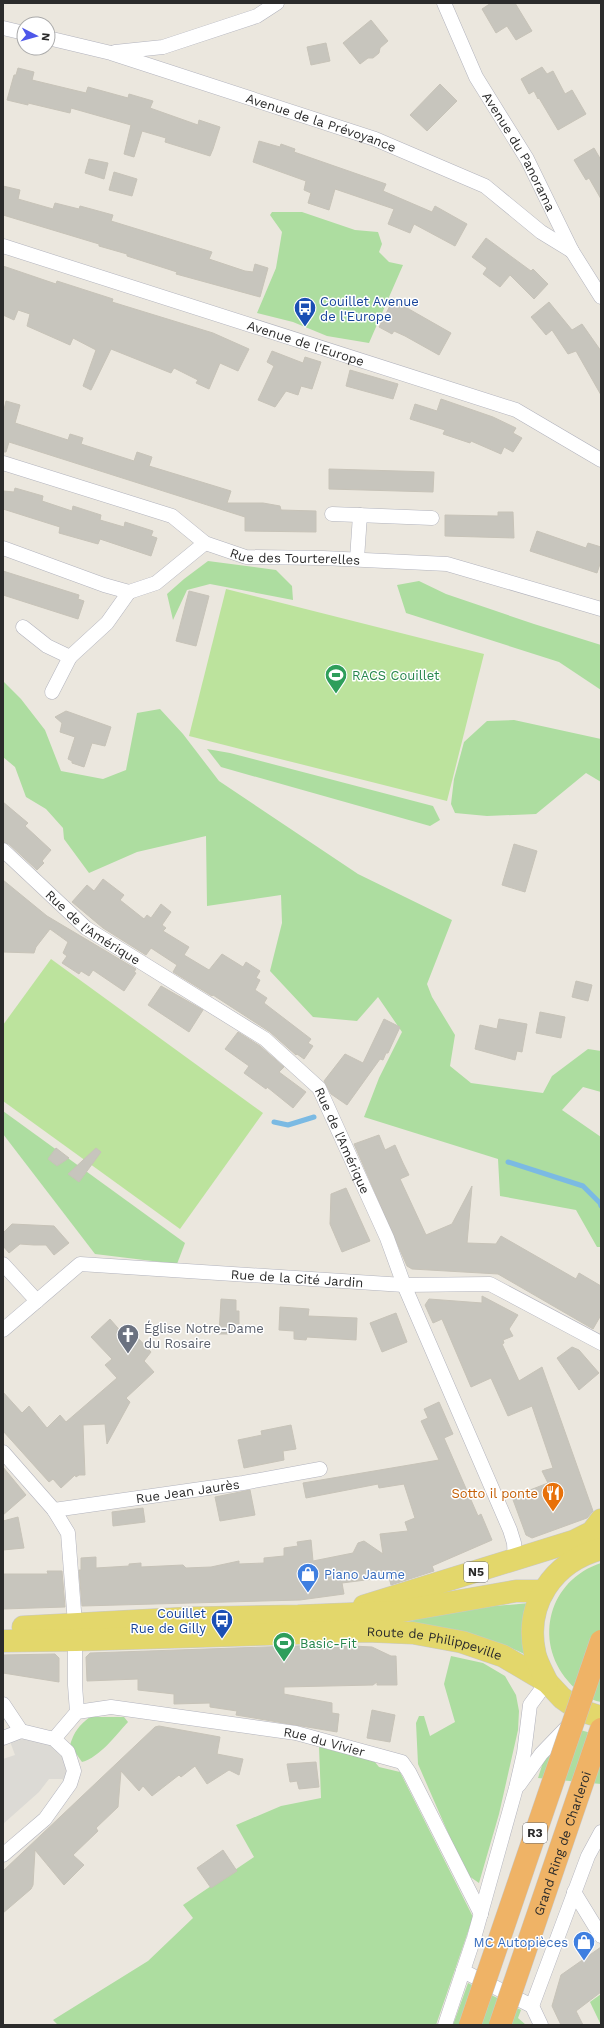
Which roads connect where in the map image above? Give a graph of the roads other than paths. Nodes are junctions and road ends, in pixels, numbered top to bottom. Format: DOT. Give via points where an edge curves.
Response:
graph roads {
  1 [pos="278,3"];
  2 [pos="444,3"];
  3 [pos="3,28"];
  4 [pos="16,31"];
  5 [pos="56,40"];
  6 [pos="111,53"];
  7 [pos="3,246"];
  8 [pos="572,251"];
  9 [pos="601,298"];
  10 [pos="601,460"];
  11 [pos="3,463"];
  12 [pos="332,514"];
  13 [pos="360,515"];
  14 [pos="432,518"];
  15 [pos="205,543"];
  16 [pos="3,548"];
  17 [pos="357,559"];
  18 [pos="130,592"];
  19 [pos="601,609"];
  20 [pos="23,627"];
  21 [pos="70,657"];
  22 [pos="52,692"];
  23 [pos="3,850"];
  24 [pos="3,1264"];
  25 [pos="404,1284"];
  26 [pos="37,1301"];
  27 [pos="3,1330"];
  28 [pos="601,1343"];
  29 [pos="3,1452"];
  30 [pos="320,1469"];
  31 [pos="54,1510"];
  32 [pos="601,1520"];
  33 [pos="574,1541"];
  34 [pos="598,1550"];
  35 [pos="515,1560"];
  36 [pos="543,1591"];
  37 [pos="344,1614"];
  38 [pos="3,1628"];
  39 [pos="75,1632"];
  40 [pos="3,1641"];
  41 [pos="601,1641"];
  42 [pos="547,1682"];
  43 [pos="3,1704"];
  44 [pos="580,1710"];
  45 [pos="77,1712"];
  46 [pos="601,1717"];
  47 [pos="601,1729"];
  48 [pos="21,1731"];
  49 [pos="3,1738"];
  50 [pos="54,1739"];
  51 [pos="516,1788"];
  52 [pos="601,1832"];
  53 [pos="3,1855"];
  54 [pos="574,1892"];
  55 [pos="481,1914"];
  56 [pos="601,1936"];
  57 [pos="463,1971"];
  58 [pos="532,2006"];
  59 [pos="445,2025"];
  60 [pos="470,2025"];
  61 [pos="500,2025"];
  62 [pos="541,2025"];
  1 -- 6 [label="street" via="257,16 163,46"];
  2 -- 8 [label="street, Avenue du Panorama" via="476,77 527,159"];
  3 -- 4 [label="street"];
  5 -- 6 [label="street, Avenue de la Prévoyance"];
  6 -- 8 [label="street, Avenue de la Prévoyance" via="375,139 485,186 541,232"];
  7 -- 10 [label="street, Avenue de l'Europe" via="516,410"];
  8 -- 9 [label="street, Avenue du Panorama"];
  11 -- 15 [label="street, Rue des Tourterelles" via="172,516"];
  12 -- 13 [label="street"];
  13 -- 14 [label="street"];
  13 -- 17 [label="street"];
  15 -- 17 [label="street, Rue des Tourterelles" via="246,557"];
  15 -- 18 [label="street" via="156,583"];
  16 -- 18 [label="street"];
  17 -- 19 [label="street, Rue des Tourterelles" via="447,564"];
  18 -- 21 [label="street" via="108,623"];
  20 -- 21 [label="street" via="47,646"];
  21 -- 22 [label="street"];
  23 -- 25 [label="street, Rue de l'Amérique" via="86,928 265,1038 319,1088 387,1238"];
  24 -- 26 [label="street"];
  25 -- 26 [label="street, Rue de la Cité Jardin" via="80,1264"];
  25 -- 28 [label="street, Rue de la Cité Jardin" via="490,1284"];
  25 -- 35 [label="street, Rue de l'Amérique" via="510,1530"];
  26 -- 27 [label="street, Rue de la Cité Jardin"];
  29 -- 31 [label="street"];
  30 -- 31 [label="street, Rue Jean Jaurès"];
  31 -- 39 [label="street" via="68,1533"];
  32 -- 33 [label="main road, N5" via="592,1532"];
  33 -- 34 [label="main road"];
  33 -- 35 [label="main road, N5"];
  34 -- 36 [label="main road, Route de Philippeville / N5" via="583,1555 560,1570"];
  35 -- 37 [label="main road, N5"];
  36 -- 37 [label="main road, Route de Philippeville / N5" via="516,1591 396,1612"];
  36 -- 42 [label="main road, Route de Philippeville / N5" via="535,1611 532,1633 535,1655"];
  37 -- 39 [label="main road, Route de Philippeville / N5" via="189,1618"];
  38 -- 39 [label="main road, Route de Philippeville / N5"];
  39 -- 40 [label="main road, Route de Philippeville / N5"];
  39 -- 42 [label="main road, Route de Philippeville / N5" via="413,1633 462,1642 503,1656"];
  39 -- 45 [label="street"];
  41 -- 60 [label="highway, R3, bridge"];
  42 -- 44 [label="main road, Route de Philippeville / N5" via="562,1698"];
  42 -- 51 [label="street" via="530,1705 524,1753"];
  43 -- 48 [label="street"];
  44 -- 46 [label="main road, Route de Philippeville / N5"];
  44 -- 51 [label="street" via="567,1728 541,1754"];
  45 -- 50 [label="street"];
  45 -- 55 [label="street, Rue du Vivier" via="111,1707 296,1733 402,1762"];
  47 -- 61 [label="highway, Grand Ring de Charleroi / R3, bridge"];
  48 -- 49 [label="street"];
  48 -- 50 [label="street"];
  50 -- 53 [label="street" via="68,1752 74,1771 70,1784 45,1819"];
  51 -- 55 [label="street"];
  52 -- 54 [label="street" via="588,1856 582,1877"];
  54 -- 56 [label="street"];
  54 -- 58 [label="street"];
  55 -- 57 [label="street"];
  57 -- 58 [label="street"];
  57 -- 59 [label="street"];
  58 -- 62 [label="street"];
}
